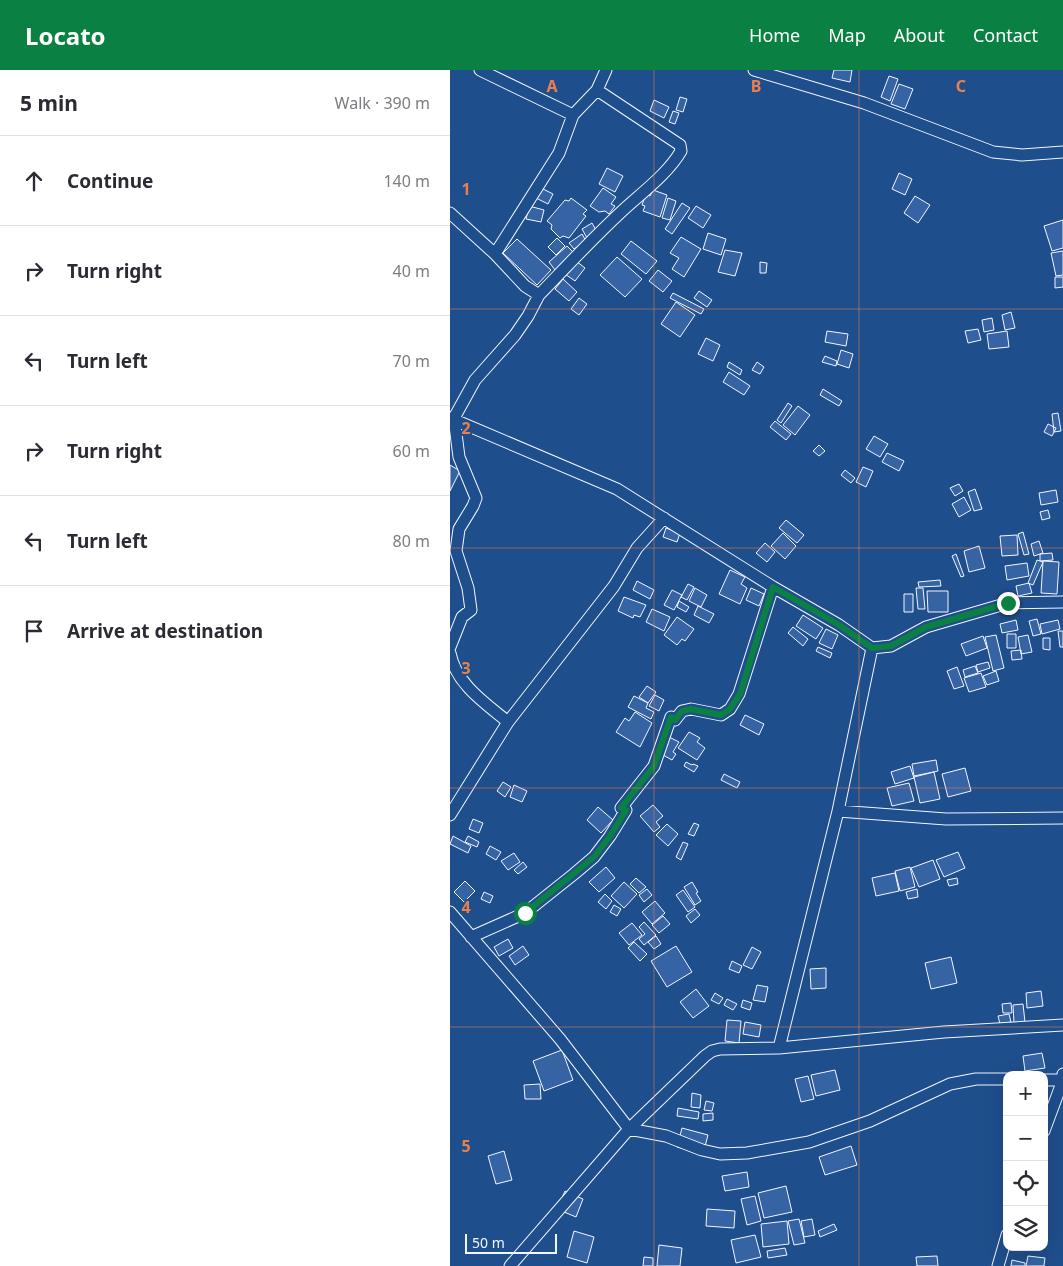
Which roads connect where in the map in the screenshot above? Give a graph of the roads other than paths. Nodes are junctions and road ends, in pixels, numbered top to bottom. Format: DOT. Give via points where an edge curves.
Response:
graph roads {
  1 [pos="480,70"];
  2 [pos="606,70"];
  3 [pos="754,70"];
  4 [pos="597,90"];
  5 [pos="573,115"];
  6 [pos="1063,152"];
  7 [pos="450,213"];
  8 [pos="495,254"];
  9 [pos="539,294"];
  10 [pos="452,418"];
  11 [pos="664,518"];
  12 [pos="773,587"];
  13 [pos="1063,602"];
  14 [pos="450,646"];
  15 [pos="872,648"];
  16 [pos="450,653"];
  17 [pos="508,722"];
  18 [pos="838,811"];
  19 [pos="450,815"];
  20 [pos="1063,818"];
  21 [pos="450,912"];
  22 [pos="471,937"];
  23 [pos="1063,1025"];
  24 [pos="778,1048"];
  25 [pos="1063,1074"];
  26 [pos="1003,1079"];
  27 [pos="1048,1080"];
  28 [pos="1063,1080"];
  29 [pos="1048,1120"];
  30 [pos="629,1129"];
  31 [pos="1003,1246"];
  32 [pos="510,1266"];
  33 [pos="998,1266"];
  1 -- 5 [label="street"];
  2 -- 4 [label="street"];
  3 -- 6 [label="street" via="864,103 993,152 1022,155"];
  4 -- 5 [label="street"];
  4 -- 9 [label="street" via="680,144 682,151"];
  5 -- 8 [label="street" via="559,153"];
  7 -- 8 [label="street"];
  8 -- 9 [label="street" via="525,286"];
  9 -- 10 [label="street" via="515,335 474,380"];
  10 -- 11 [label="street" via="617,489"];
  10 -- 14 [label="street" via="459,457 476,498 459,529 456,551 468,588 471,610 462,617"];
  11 -- 12 [label="street"];
  11 -- 17 [label="street" via="637,548 614,586"];
  12 -- 15 [label="street"];
  12 -- 22 [label="street" via="740,694 730,709 721,715 691,709 682,711 675,720 671,717 654,766 621,808 626,810 594,857 525,913"];
  13 -- 15 [label="street" via="1008,603 926,627 891,646"];
  15 -- 18 [label="street"];
  16 -- 17 [label="street" via="452,666 472,692"];
  17 -- 19 [label="street"];
  18 -- 20 [label="street" via="946,819"];
  18 -- 24 [label="street"];
  21 -- 22 [label="street"];
  22 -- 30 [label="street" via="560,1039"];
  23 -- 24 [label="street" via="944,1032"];
  24 -- 30 [label="street" via="712,1051"];
  25 -- 28 [label="street"];
  26 -- 30 [label="street" via="976,1079 950,1084 870,1121 808,1142 747,1153 720,1154 666,1136"];
  27 -- 28 [label="street"];
  28 -- 29 [label="street"];
  30 -- 32 [label="street"];
  31 -- 33 [label="street"];
}
